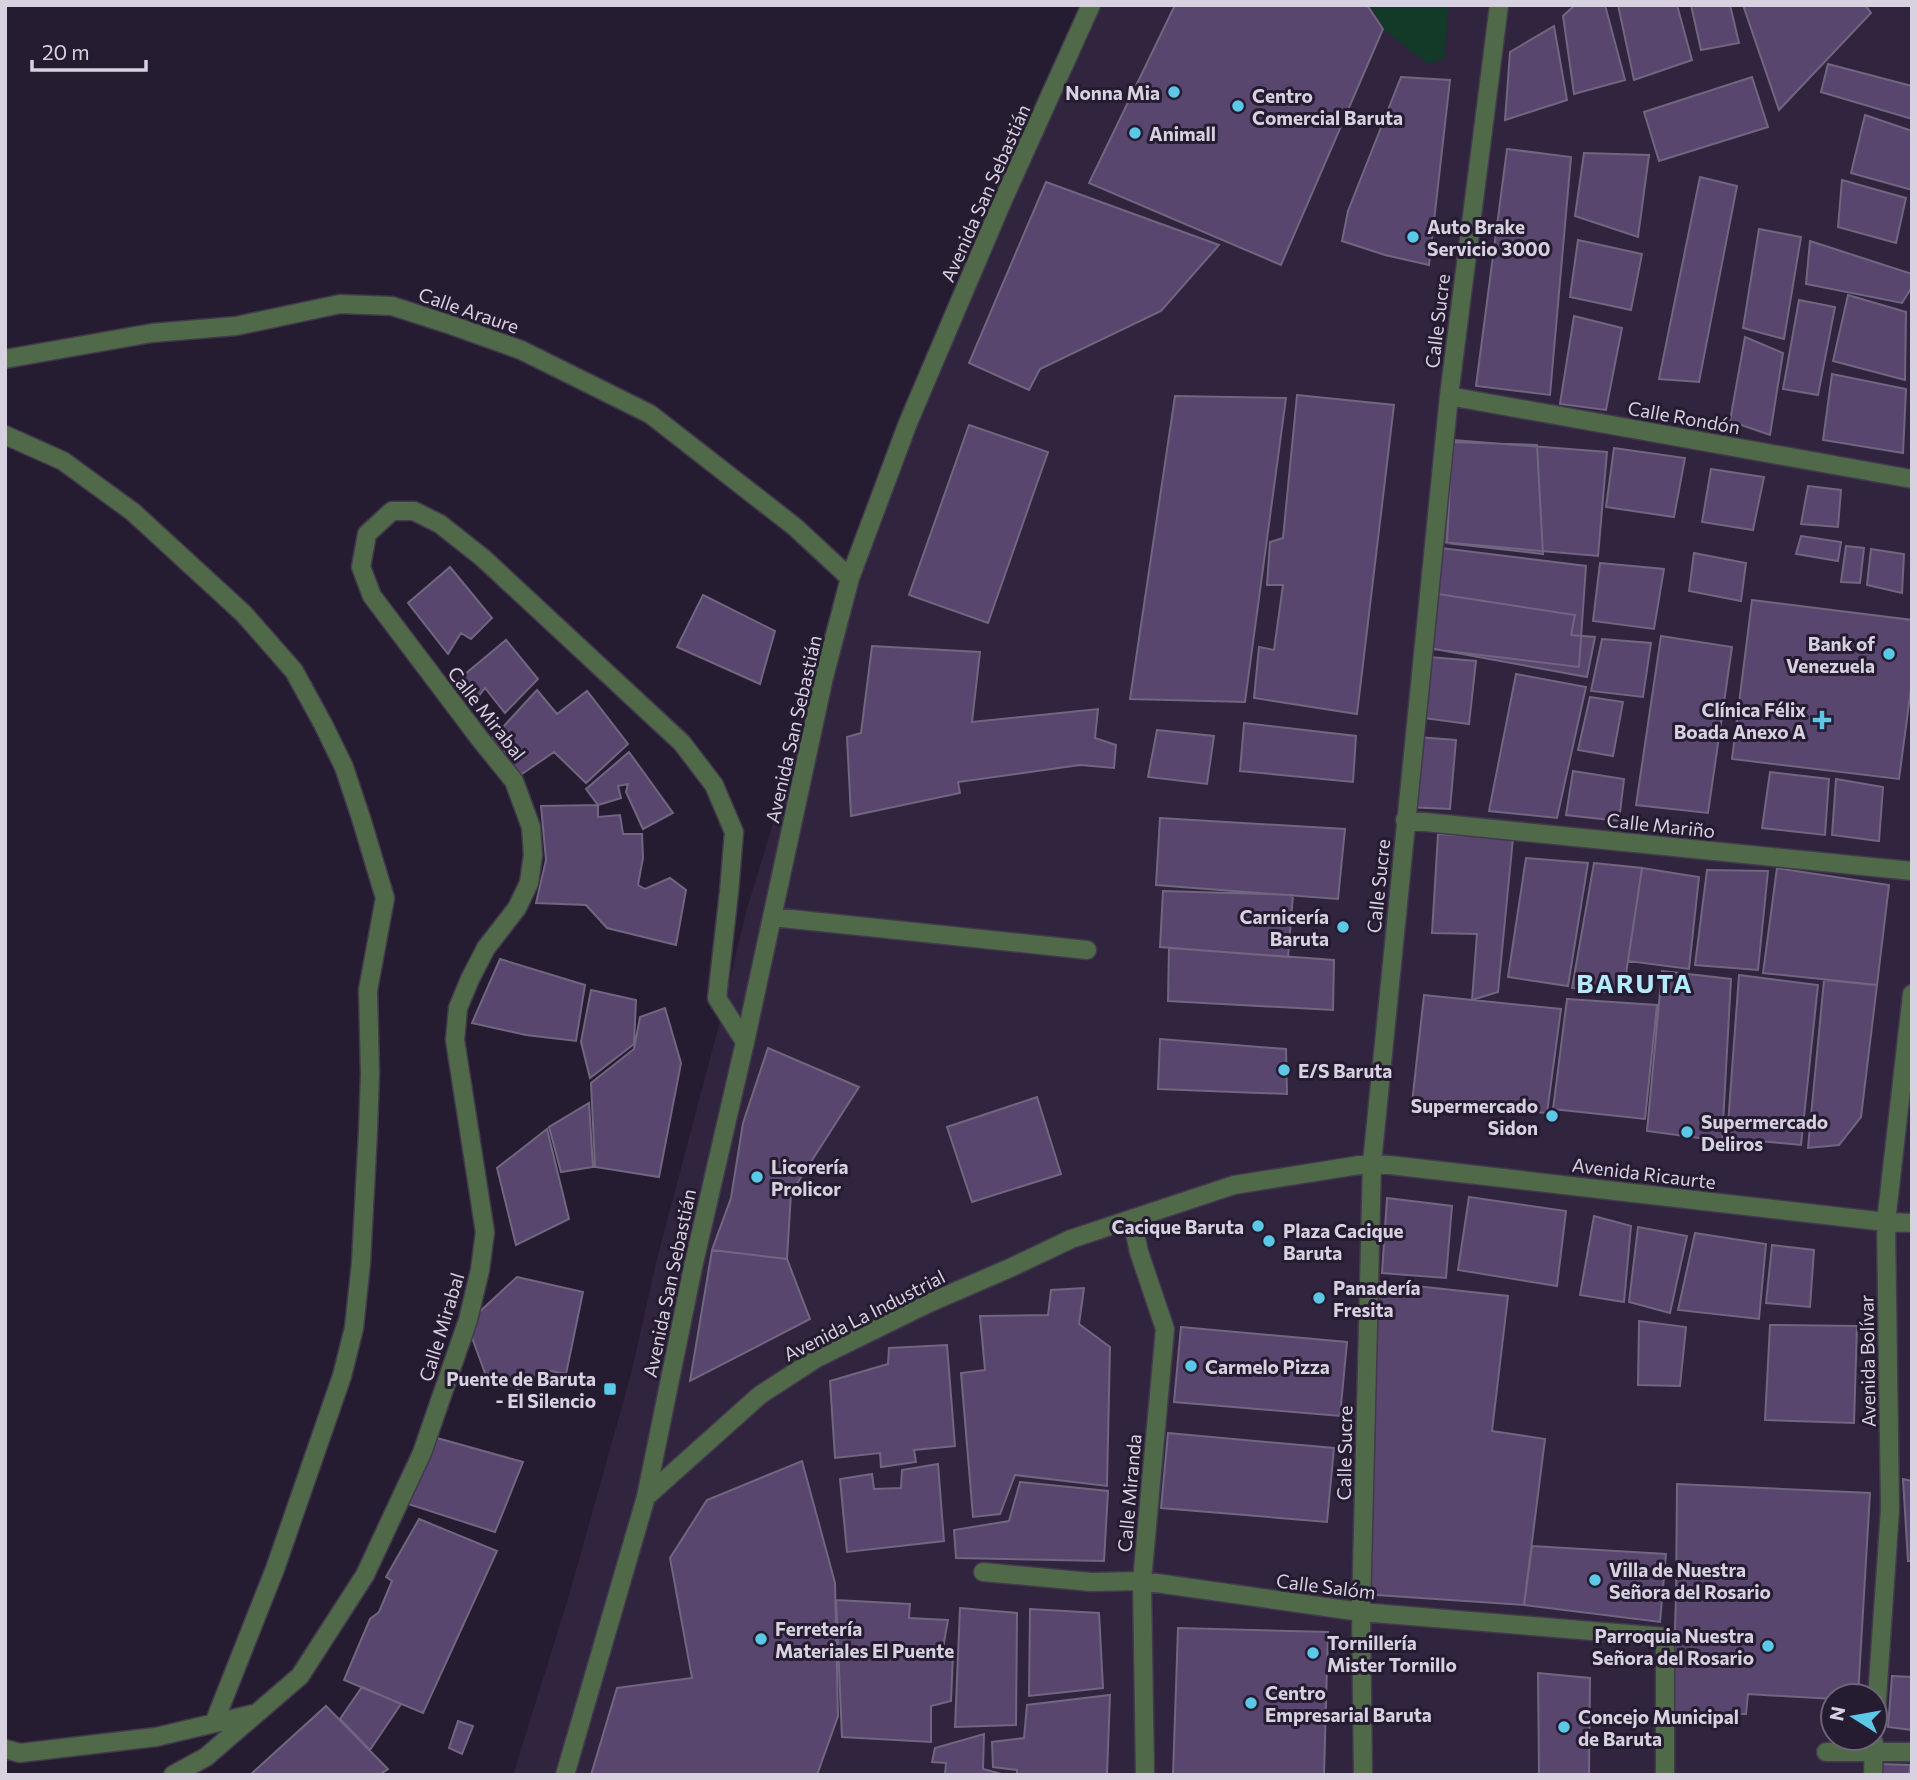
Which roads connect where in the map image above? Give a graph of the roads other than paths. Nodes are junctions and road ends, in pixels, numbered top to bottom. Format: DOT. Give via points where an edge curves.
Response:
graph roads {
  1 [pos="1091,5"];
  2 [pos="1499,5"];
  3 [pos="5,359"];
  4 [pos="1449,396"];
  5 [pos="5,435"];
  6 [pos="1912,479"];
  7 [pos="850,578"];
  8 [pos="1405,820"];
  9 [pos="1912,871"];
  10 [pos="772,916"];
  11 [pos="1087,950"];
  12 [pos="1912,994"];
  13 [pos="745,1042"];
  14 [pos="1372,1163"];
  15 [pos="1132,1220"];
  16 [pos="1886,1222"];
  17 [pos="1912,1223"];
  18 [pos="646,1497"];
  19 [pos="983,1572"];
  20 [pos="1142,1581"];
  21 [pos="1361,1612"];
  22 [pos="1878,1682"];
  23 [pos="257,1713"];
  24 [pos="214,1723"];
  25 [pos="1889,1748"];
  26 [pos="5,1749"];
  27 [pos="1874,1752"];
  28 [pos="1912,1752"];
  29 [pos="173,1775"];
  30 [pos="565,1775"];
  31 [pos="1145,1775"];
  32 [pos="1363,1775"];
  33 [pos="1665,1775"];
  34 [pos="1873,1775"];
  1 -- 7 [label="street, Avenida San Sebastián" via="908,423"];
  2 -- 4 [label="street, Calle Sucre"];
  3 -- 7 [label="street, Calle Araure" via="152,333 236,326 340,304 392,306 521,350 650,414 795,527"];
  4 -- 6 [label="street, Calle Rondón"];
  4 -- 8 [label="street, Calle Sucre"];
  5 -- 24 [label="street" via="63,461 134,512 244,614 294,671 344,767 385,898 368,990 370,1073 354,1328 342,1376 275,1569"];
  7 -- 10 [label="street, Avenida San Sebastián"];
  8 -- 9 [label="street, Calle Mariño"];
  8 -- 14 [label="street, Calle Sucre"];
  10 -- 11 [label="street"];
  10 -- 13 [label="street, Avenida San Sebastián"];
  12 -- 16 [label="street, Avenida Bolívar"];
  13 -- 18 [label="street, Avenida San Sebastián" via="692,1266"];
  13 -- 23 [label="street, Calle Mirabal" via="717,998 734,832 714,785 682,743 483,558 440,524 414,511 391,511 367,534 361,567 372,596 514,781 531,827 533,855 529,883 517,908 486,948 458,1008 455,1040 485,1233 468,1321 422,1453 365,1575 300,1676"];
  14 -- 15 [label="street, Avenida La Industrial" via="1234,1185"];
  14 -- 16 [label="street, Avenida Ricaurte"];
  14 -- 21 [label="street, Calle Sucre"];
  15 -- 18 [label="street, Avenida La Industrial" via="1071,1239 817,1358 760,1395"];
  15 -- 20 [label="street, Calle Miranda" via="1165,1329"];
  16 -- 17 [label="street, Avenida Ricaurte"];
  16 -- 22 [label="street, Avenida Bolívar" via="1890,1509"];
  18 -- 30 [label="street"];
  19 -- 20 [label="street, Calle Salóm" via="1091,1582"];
  20 -- 21 [label="street, Calle Salóm"];
  20 -- 31 [label="street, Calle Miranda"];
  21 -- 32 [label="street, Calle Sucre"];
  21 -- 33 [label="street, Calle Salóm" via="1665,1637"];
  23 -- 24 [label="street, Calle Mirabal"];
  23 -- 29 [label="street, Calle Mirabal" via="206,1757"];
  24 -- 26 [label="street, Calle Mirabal" via="104,1744 20,1753"];
  25 -- 28 [label="street"];
  27 -- 34 [label="street"];
}
